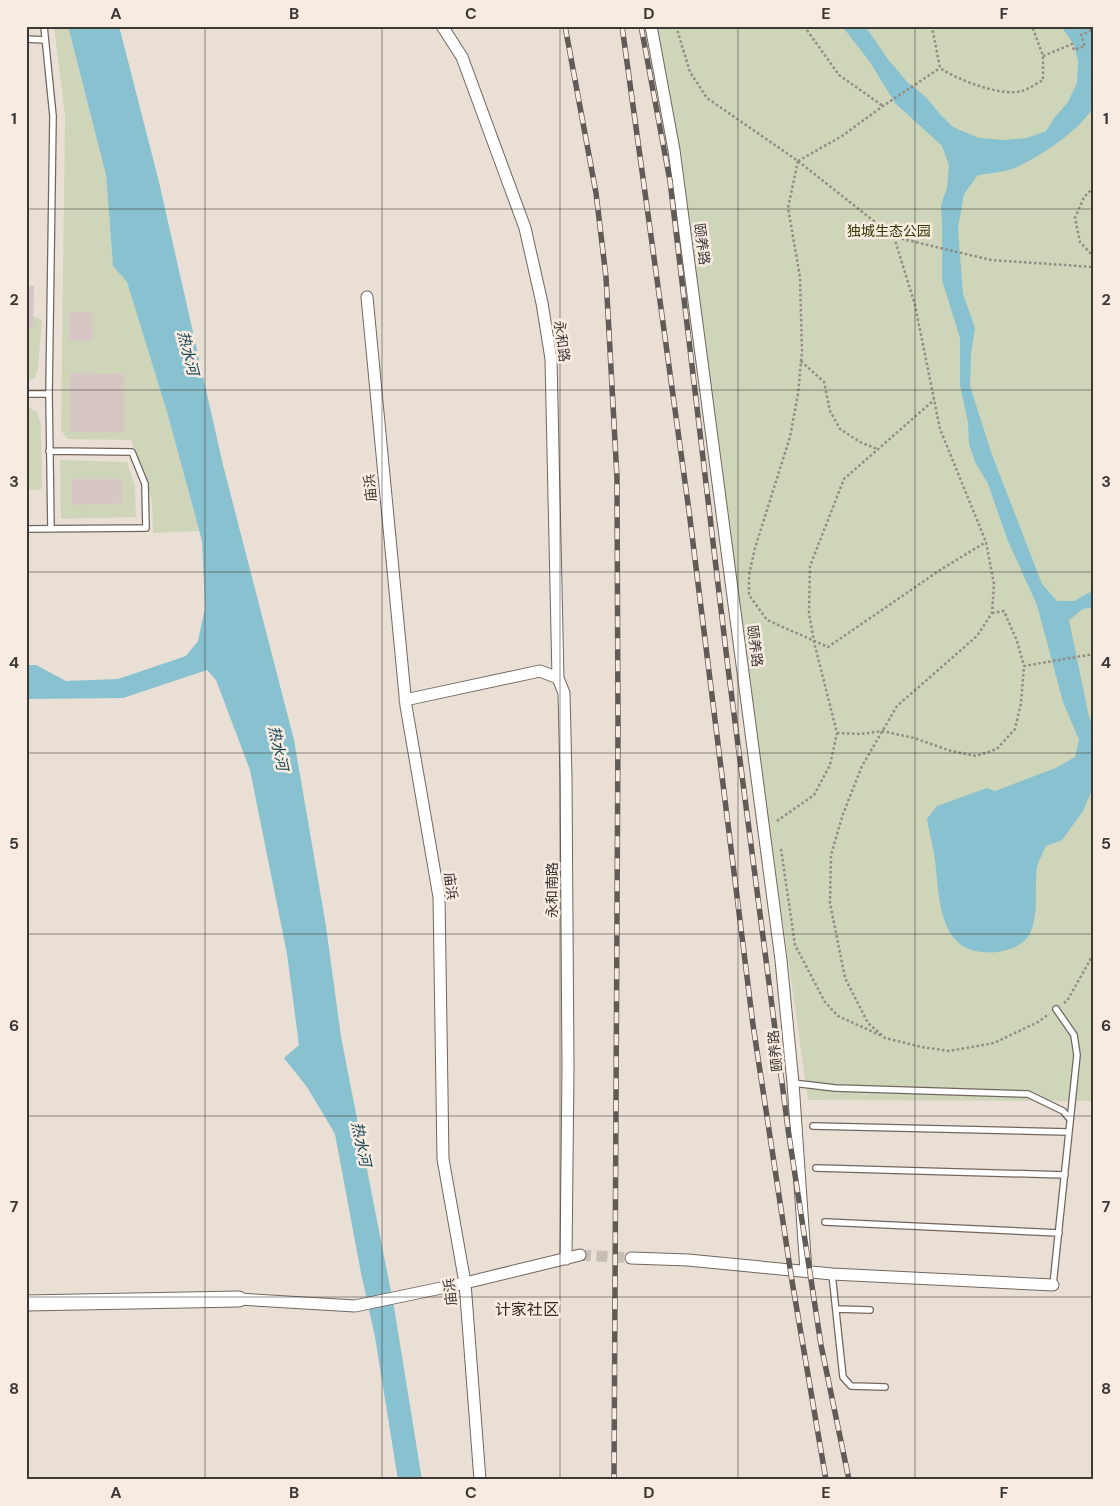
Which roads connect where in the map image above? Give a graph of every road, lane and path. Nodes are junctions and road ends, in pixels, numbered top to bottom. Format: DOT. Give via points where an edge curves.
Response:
graph roads {
  1 [pos="44,26"];
  2 [pos="442,26"];
  3 [pos="651,26"];
  4 [pos="676,26"];
  5 [pos="804,26"];
  6 [pos="930,26"];
  7 [pos="1032,26"];
  8 [pos="1094,29"];
  9 [pos="26,39"];
  10 [pos="45,40"];
  11 [pos="1043,56"];
  12 [pos="940,68"];
  13 [pos="883,106"];
  14 [pos="798,161"];
  15 [pos="1094,187"];
  16 [pos="894,237"];
  17 [pos="1094,257"];
  18 [pos="1094,267"];
  19 [pos="368,297"];
  20 [pos="801,361"];
  21 [pos="26,394"];
  22 [pos="49,394"];
  23 [pos="934,400"];
  24 [pos="878,449"];
  25 [pos="49,451"];
  26 [pos="26,529"];
  27 [pos="51,529"];
  28 [pos="986,542"];
  29 [pos="992,613"];
  30 [pos="814,642"];
  31 [pos="1094,654"];
  32 [pos="1024,666"];
  33 [pos="558,678"];
  34 [pos="405,700"];
  35 [pos="882,731"];
  36 [pos="837,733"];
  37 [pos="778,830"];
  38 [pos="781,849"];
  39 [pos="1094,953"];
  40 [pos="1056,1009"];
  41 [pos="885,1038"];
  42 [pos="793,1083"];
  43 [pos="1070,1120"];
  44 [pos="813,1126"];
  45 [pos="1069,1132"];
  46 [pos="816,1168"];
  47 [pos="1065,1175"];
  48 [pos="825,1222"];
  49 [pos="1058,1233"];
  50 [pos="580,1255"];
  51 [pos="631,1258"];
  52 [pos="566,1260"];
  53 [pos="806,1271"];
  54 [pos="832,1274"];
  55 [pos="465,1283"];
  56 [pos="1053,1285"];
  57 [pos="239,1299"];
  58 [pos="26,1303"];
  59 [pos="836,1309"];
  60 [pos="870,1310"];
  61 [pos="886,1387"];
  62 [pos="480,1480"];
  1 -- 10 [label="lane"];
  2 -- 33 [label="street, 永和路" via="462,57 525,228 542,303 551,359"];
  3 -- 42 [label="street, 颐养路" via="674,150 780,951"];
  4 -- 14 [label="path" via="690,72 707,98"];
  5 -- 13 [label="path" via="839,75"];
  6 -- 12 [label="path"];
  7 -- 11 [label="path"];
  8 -- 11 [label="path" via="1081,35 1085,46 1074,50 1072,44"];
  9 -- 10 [label="lane"];
  10 -- 22 [label="lane" via="53,116"];
  11 -- 12 [label="path" via="1043,80 1022,91 981,87"];
  12 -- 13 [label="path"];
  13 -- 14 [label="path" via="842,136"];
  14 -- 16 [label="path"];
  14 -- 20 [label="path" via="788,208 800,277"];
  15 -- 17 [label="path" via="1084,197 1075,218 1080,242"];
  16 -- 18 [label="path" via="990,260"];
  16 -- 23 [label="path" via="914,305"];
  19 -- 34 [label="street, 庙浜"];
  20 -- 24 [label="path" via="824,382 830,411 840,429"];
  20 -- 30 [label="path" via="790,438 755,548 749,575 749,595 767,620"];
  21 -- 22 [label="lane"];
  22 -- 25 [label="lane"];
  23 -- 24 [label="path"];
  23 -- 28 [label="path" via="940,429"];
  24 -- 30 [label="path" via="844,479 810,566 809,613"];
  25 -- 27 [label="lane"];
  25 -- 27 [label="lane" via="132,452 145,484 146,519 146,528"];
  26 -- 27 [label="lane"];
  28 -- 29 [label="path" via="994,584"];
  28 -- 30 [label="path" via="828,647"];
  29 -- 32 [label="path" via="1004,612"];
  29 -- 35 [label="path" via="977,636 896,706"];
  30 -- 36 [label="path"];
  31 -- 32 [label="path"];
  32 -- 35 [label="path" via="1022,703 1015,729 997,749 976,756"];
  33 -- 34 [label="street" via="540,671"];
  33 -- 52 [label="street, 永和南路" via="564,693 566,778"];
  34 -- 55 [label="street, 庙浜" via="439,897 443,1159"];
  35 -- 36 [label="path"];
  35 -- 41 [label="path" via="862,766 843,814 831,856 830,903 845,978 868,1024"];
  36 -- 37 [label="path" via="830,765 814,795 777,820"];
  38 -- 41 [label="path" via="795,945 825,1002 838,1016"];
  39 -- 40 [label="path" via="1067,1000"];
  40 -- 41 [label="path" via="1038,1022 994,1043 949,1052"];
  40 -- 43 [label="lane" via="1074,1035 1077,1055"];
  42 -- 43 [label="lane" via="835,1088 1028,1094 1063,1111"];
  42 -- 53 [label="street, 颐养路"];
  43 -- 45 [label="lane"];
  44 -- 45 [label="lane"];
  45 -- 47 [label="lane"];
  46 -- 47 [label="lane"];
  47 -- 49 [label="lane"];
  48 -- 49 [label="lane"];
  49 -- 56 [label="lane"];
  50 -- 52 [label="street"];
  51 -- 53 [label="street"];
  52 -- 55 [label="street"];
  53 -- 54 [label="street"];
  54 -- 56 [label="street"];
  54 -- 59 [label="lane"];
  55 -- 57 [label="street" via="355,1306"];
  55 -- 62 [label="street, 庙浜"];
  57 -- 58 [label="street"];
  59 -- 60 [label="lane"];
  59 -- 61 [label="lane" via="843,1377 851,1386"];
}
